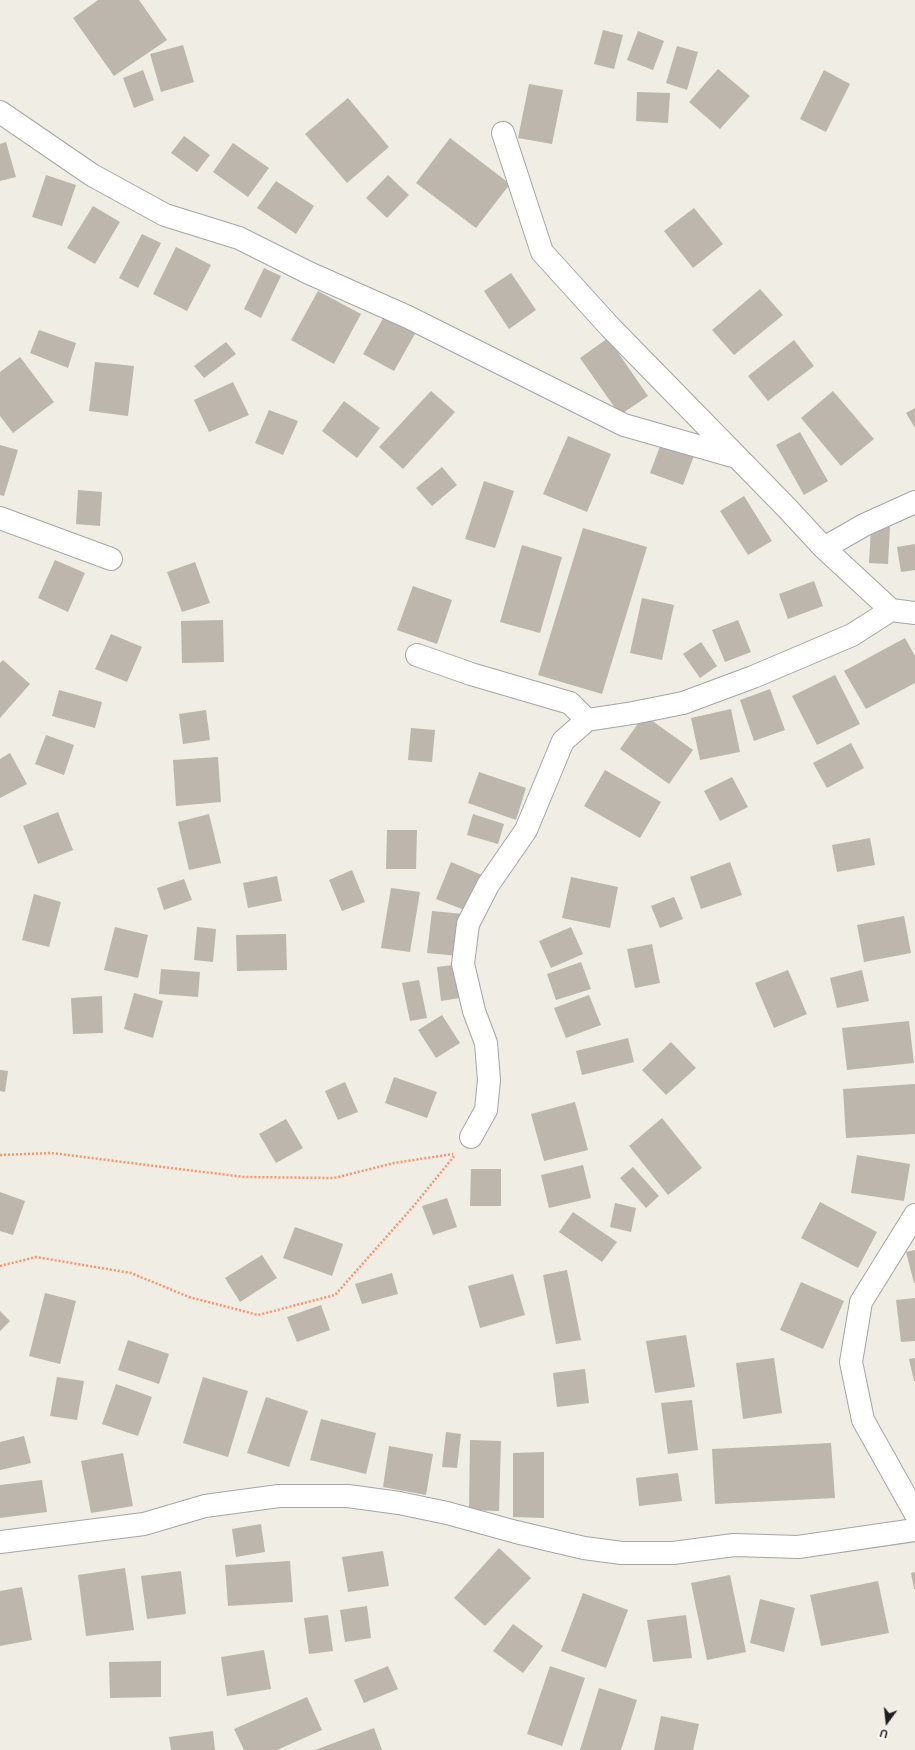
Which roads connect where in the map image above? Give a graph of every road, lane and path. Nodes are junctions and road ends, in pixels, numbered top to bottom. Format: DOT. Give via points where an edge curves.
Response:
graph roads {
  1 [pos="0,112"];
  2 [pos="503,133"];
  3 [pos="736,457"];
  4 [pos="915,502"];
  5 [pos="0,518"];
  6 [pos="824,548"];
  7 [pos="111,559"];
  8 [pos="891,610"];
  9 [pos="915,613"];
  10 [pos="417,655"];
  11 [pos="587,720"];
  12 [pos="471,1137"];
  13 [pos="0,1156"];
  14 [pos="915,1215"];
  15 [pos="0,1266"];
  16 [pos="915,1514"];
  17 [pos="915,1530"];
  18 [pos="0,1542"];
  1 -- 3 [label="street" via="92,175 165,215 239,238 309,273 408,317 624,425"];
  2 -- 3 [label="street" via="542,252 610,327"];
  3 -- 6 [label="street"];
  4 -- 6 [label="street" via="864,525"];
  5 -- 7 [label="street"];
  6 -- 8 [label="street"];
  8 -- 9 [label="street"];
  8 -- 11 [label="street" via="852,635 753,677 683,703"];
  10 -- 11 [label="street" via="570,704"];
  11 -- 12 [label="street" via="563,741 526,830 488,885 468,924 463,964 474,1011 486,1042 489,1080 486,1110"];
  13 -- 15 [label="path" via="51,1153 244,1177 334,1178 394,1163 457,1153 335,1295 266,1313 258,1314 189,1297 131,1273 36,1257"];
  14 -- 16 [label="street" via="861,1302 851,1362 863,1420"];
  17 -- 18 [label="street" via="798,1547 734,1546 673,1553 622,1552 584,1548 399,1503 348,1496 279,1496 205,1506 144,1524"];
}
